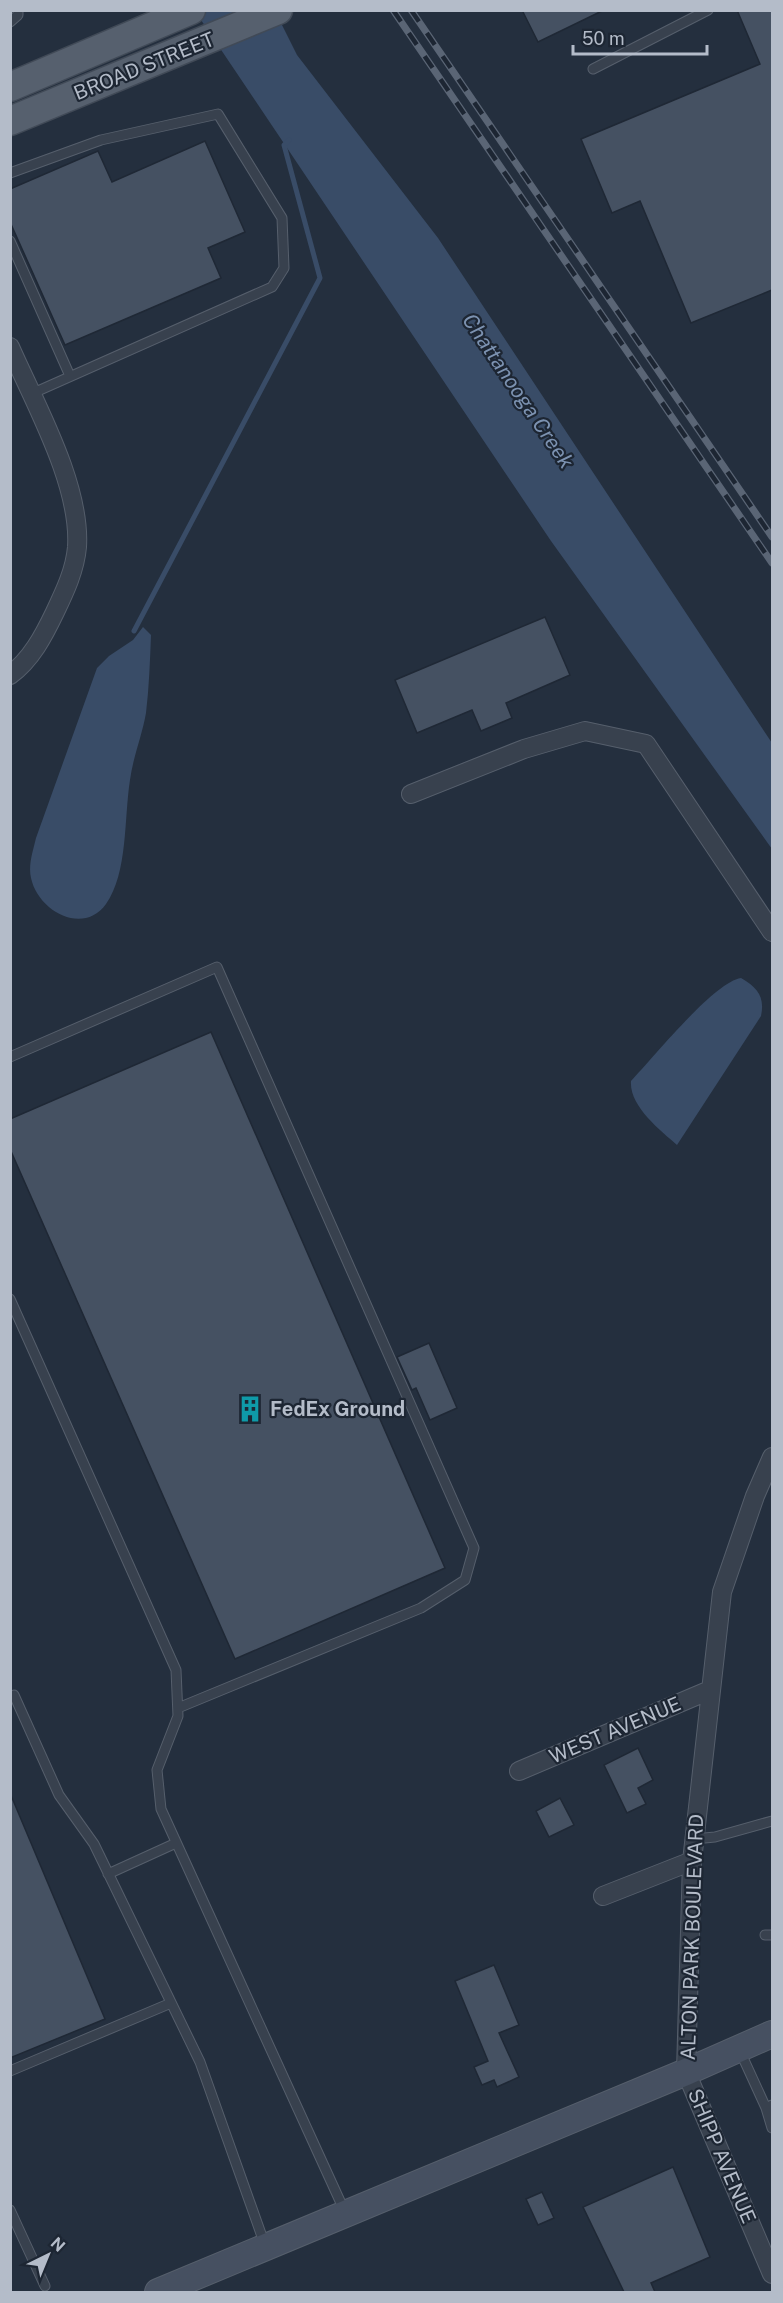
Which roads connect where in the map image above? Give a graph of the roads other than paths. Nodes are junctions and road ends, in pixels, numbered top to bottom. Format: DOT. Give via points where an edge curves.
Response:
graph roads {
  1 [pos="18,10"];
  2 [pos="191,10"];
  3 [pos="278,10"];
  4 [pos="708,10"];
  5 [pos="10,22"];
  6 [pos="593,69"];
  7 [pos="10,87"];
  8 [pos="10,121"];
  9 [pos="10,173"];
  10 [pos="10,241"];
  11 [pos="10,347"];
  12 [pos="70,376"];
  13 [pos="31,394"];
  14 [pos="10,675"];
  15 [pos="411,794"];
  16 [pos="772,932"];
  17 [pos="10,1057"];
  18 [pos="10,1299"];
  19 [pos="772,1456"];
  20 [pos="710,1690"];
  21 [pos="14,1695"];
  22 [pos="178,1708"];
  23 [pos="519,1771"];
  24 [pos="772,1821"];
  25 [pos="694,1839"];
  26 [pos="176,1843"];
  27 [pos="692,1861"];
  28 [pos="108,1874"];
  29 [pos="603,1896"];
  30 [pos="171,2003"];
  31 [pos="772,2034"];
  32 [pos="739,2049"];
  33 [pos="10,2071"];
  34 [pos="686,2072"];
  35 [pos="769,2107"];
  36 [pos="772,2128"];
  37 [pos="10,2210"];
  38 [pos="346,2214"];
  39 [pos="266,2247"];
  40 [pos="772,2274"];
  41 [pos="45,2286"];
  42 [pos="186,2287"];
  43 [pos="158,2292"];
  1 -- 5 [label="lane"];
  2 -- 7 [label="main road, BROAD STREET"];
  3 -- 8 [label="main road, BROAD STREET"];
  4 -- 6 [label="lane"];
  9 -- 12 [label="lane" via="101,140 218,114 282,218 284,268 272,286"];
  10 -- 12 [label="lane"];
  11 -- 13 [label="street"];
  12 -- 13 [label="lane"];
  13 -- 14 [label="street" via="70,482 77,546 69,583 50,622 25,665"];
  15 -- 16 [label="street" via="524,749 585,731 646,744"];
  17 -- 22 [label="lane" via="217,967 474,1548 465,1580 421,1608"];
  18 -- 22 [label="lane" via="176,1670"];
  19 -- 20 [label="street, ALTON PARK BOULEVARD" via="722,1592"];
  20 -- 23 [label="street, WEST AVENUE"];
  20 -- 25 [label="street, ALTON PARK BOULEVARD"];
  21 -- 28 [label="lane" via="58,1796 94,1844"];
  22 -- 26 [label="lane" via="157,1770 161,1809"];
  24 -- 25 [label="lane"];
  25 -- 27 [label="street, ALTON PARK BOULEVARD"];
  26 -- 28 [label="lane"];
  26 -- 38 [label="lane"];
  27 -- 29 [label="street"];
  27 -- 34 [label="street, ALTON PARK BOULEVARD"];
  28 -- 30 [label="lane"];
  30 -- 33 [label="lane"];
  30 -- 39 [label="lane" via="200,2062"];
  31 -- 32 [label="main road"];
  32 -- 34 [label="main road"];
  32 -- 35 [label="lane"];
  34 -- 38 [label="main road, ALTON PARK BOULEVARD"];
  34 -- 40 [label="street, SHIPP AVENUE"];
  35 -- 36 [label="lane"];
  37 -- 41 [label="lane"];
  38 -- 39 [label="main road, ALTON PARK BOULEVARD"];
  39 -- 42 [label="main road, ALTON PARK BOULEVARD"];
  42 -- 43 [label="main road, ALTON PARK BOULEVARD"];
}
